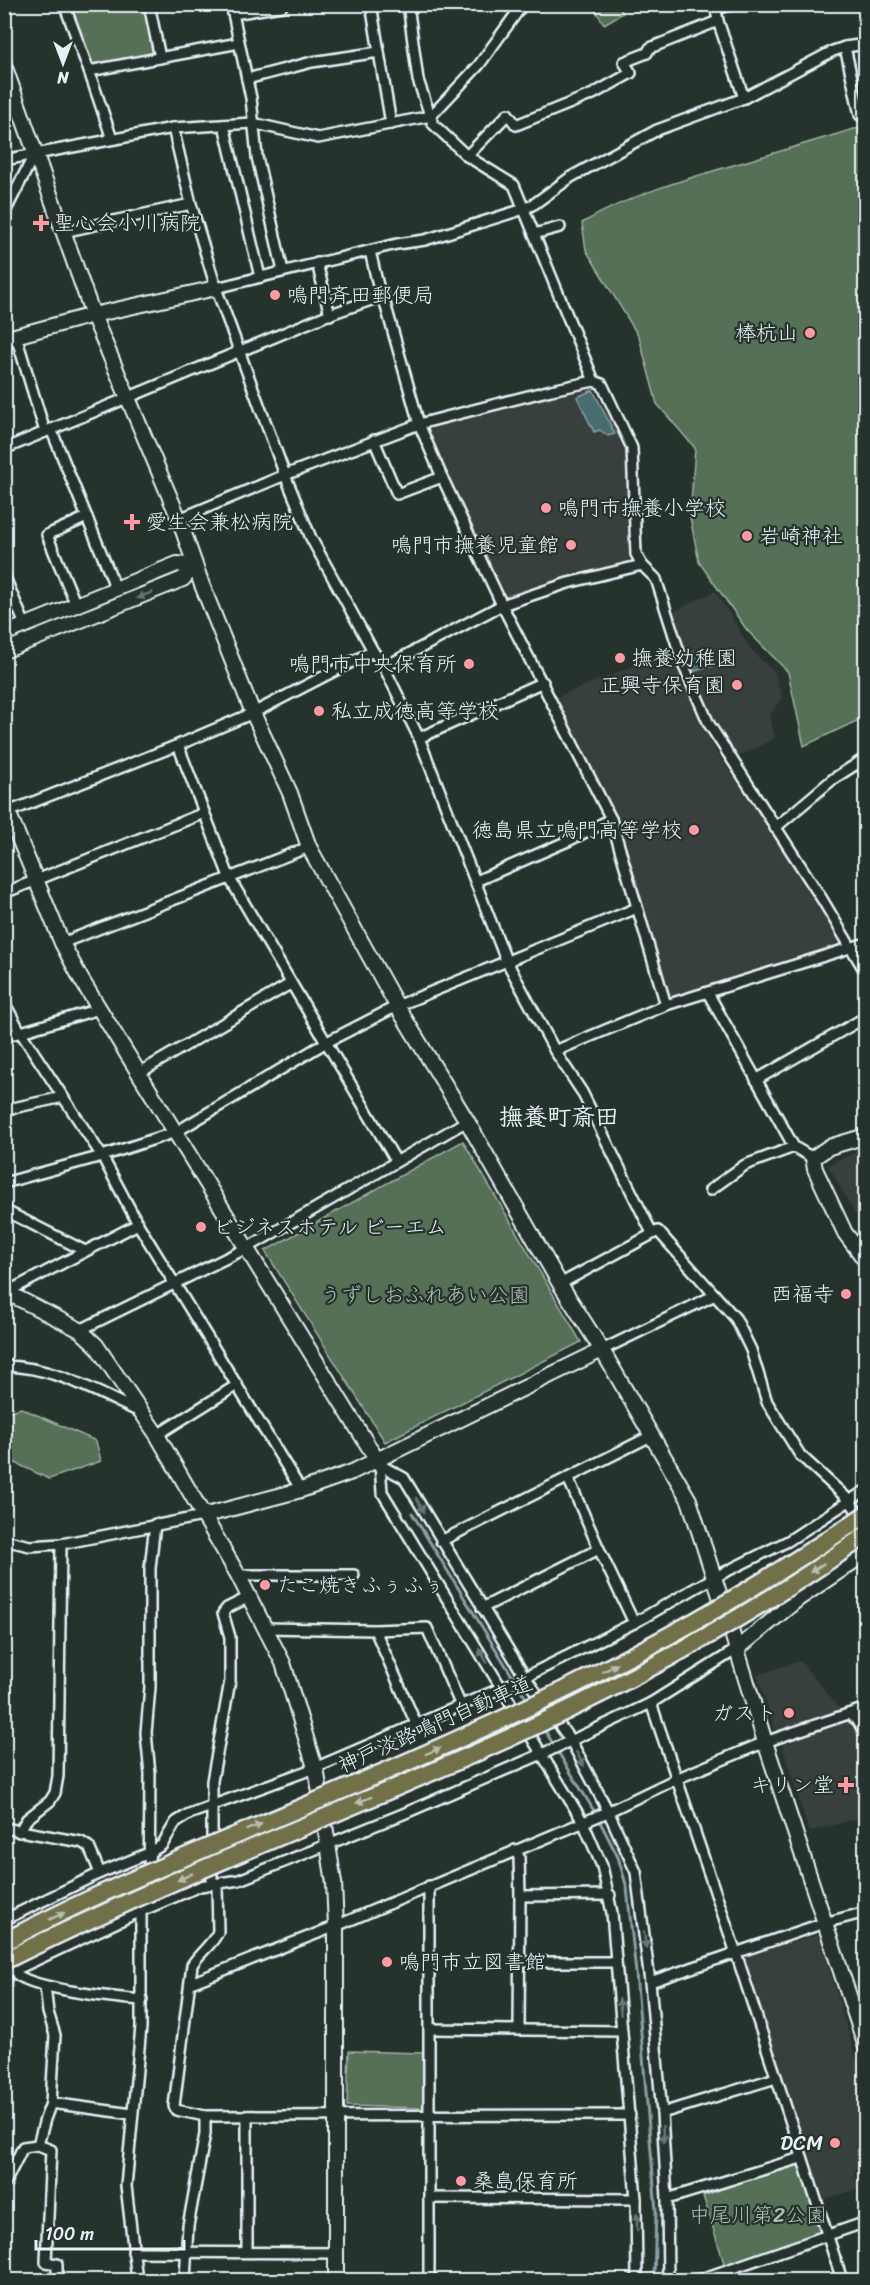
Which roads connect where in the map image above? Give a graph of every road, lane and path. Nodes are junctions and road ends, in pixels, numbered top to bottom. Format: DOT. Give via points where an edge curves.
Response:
graph roads {
  1 [pos="64,4"];
  2 [pos="149,4"];
  3 [pos="371,4"];
  4 [pos="408,4"];
  5 [pos="523,4"];
  6 [pos="735,4"];
  7 [pos="282,6"];
  8 [pos="716,7"];
  9 [pos="232,9"];
  10 [pos="718,21"];
  11 [pos="239,43"];
  12 [pos="866,44"];
  13 [pos="845,46"];
  14 [pos="379,52"];
  15 [pos="160,58"];
  16 [pos="4,65"];
  17 [pos="89,71"];
  18 [pos="247,79"];
  19 [pos="744,98"];
  20 [pos="860,115"];
  21 [pos="431,116"];
  22 [pos="252,123"];
  23 [pos="391,123"];
  24 [pos="224,124"];
  25 [pos="173,128"];
  26 [pos="112,139"];
  27 [pos="36,153"];
  28 [pos="467,156"];
  29 [pos="4,160"];
  30 [pos="191,204"];
  31 [pos="524,209"];
  32 [pos="4,214"];
  33 [pos="560,227"];
  34 [pos="63,232"];
  35 [pos="534,234"];
  36 [pos="370,251"];
  37 [pos="317,263"];
  38 [pos="283,272"];
  39 [pos="260,277"];
  40 [pos="216,288"];
  41 [pos="383,296"];
  42 [pos="93,315"];
  43 [pos="330,315"];
  44 [pos="10,338"];
  45 [pos="240,351"];
  46 [pos="594,381"];
  47 [pos="128,399"];
  48 [pos="419,424"];
  49 [pos="48,430"];
  50 [pos="374,440"];
  51 [pos="4,449"];
  52 [pos="285,475"];
  53 [pos="442,477"];
  54 [pos="87,517"];
  55 [pos="179,519"];
  56 [pos="642,565"];
  57 [pos="194,566"];
  58 [pos="4,575"];
  59 [pos="116,589"];
  60 [pos="76,605"];
  61 [pos="502,605"];
  62 [pos="25,625"];
  63 [pos="4,634"];
  64 [pos="4,651"];
  65 [pos="373,651"];
  66 [pos="384,667"];
  67 [pos="543,682"];
  68 [pos="253,713"];
  69 [pos="419,738"];
  70 [pos="178,746"];
  71 [pos="862,760"];
  72 [pos="866,773"];
  73 [pos="6,807"];
  74 [pos="204,813"];
  75 [pos="611,819"];
  76 [pos="775,828"];
  77 [pos="309,847"];
  78 [pos="230,879"];
  79 [pos="36,880"];
  80 [pos="476,881"];
  81 [pos="4,893"];
  82 [pos="637,908"];
  83 [pos="62,943"];
  84 [pos="866,943"];
  85 [pos="850,948"];
  86 [pos="506,960"];
  87 [pos="866,973"];
  88 [pos="290,984"];
  89 [pos="708,993"];
  90 [pos="4,1002"];
  91 [pos="666,1005"];
  92 [pos="397,1006"];
  93 [pos="99,1009"];
  94 [pos="866,1017"];
  95 [pos="21,1033"];
  96 [pos="4,1037"];
  97 [pos="325,1043"];
  98 [pos="555,1051"];
  99 [pos="139,1073"];
  100 [pos="756,1080"];
  101 [pos="63,1097"];
  102 [pos="4,1110"];
  103 [pos="467,1121"];
  104 [pos="176,1132"];
  105 [pos="866,1136"];
  106 [pos="794,1147"];
  107 [pos="102,1156"];
  108 [pos="813,1158"];
  109 [pos="396,1161"];
  110 [pos="4,1183"];
  111 [pos="710,1190"];
  112 [pos="4,1209"];
  113 [pos="138,1224"];
  114 [pos="652,1233"];
  115 [pos="247,1248"];
  116 [pos="85,1251"];
  117 [pos="866,1261"];
  118 [pos="174,1284"];
  119 [pos="560,1284"];
  120 [pos="6,1291"];
  121 [pos="715,1295"];
  122 [pos="80,1330"];
  123 [pos="602,1350"];
  124 [pos="4,1366"];
  125 [pos="237,1385"];
  126 [pos="140,1412"];
  127 [pos="157,1435"];
  128 [pos="651,1436"];
  129 [pos="379,1462"];
  130 [pos="568,1478"];
  131 [pos="301,1490"];
  132 [pos="866,1490"];
  133 [pos="850,1502"];
  134 [pos="866,1514"];
  135 [pos="203,1516"];
  136 [pos="155,1524"];
  137 [pos="866,1525"];
  138 [pos="866,1535"];
  139 [pos="4,1540"];
  140 [pos="441,1541"];
  141 [pos="61,1544"];
  142 [pos="599,1549"];
  143 [pos="866,1553"];
  144 [pos="238,1575"];
  145 [pos="354,1575"];
  146 [pos="713,1578"];
  147 [pos="249,1597"];
  148 [pos="482,1608"];
  149 [pos="634,1623"];
  150 [pos="266,1628"];
  151 [pos="375,1630"];
  152 [pos="737,1649"];
  153 [pos="514,1682"];
  154 [pos="651,1703"];
  155 [pos="461,1706"];
  156 [pos="866,1708"];
  157 [pos="849,1714"];
  158 [pos="417,1726"];
  159 [pos="866,1736"];
  160 [pos="765,1742"];
  161 [pos="567,1743"];
  162 [pos="542,1755"];
  163 [pos="315,1768"];
  164 [pos="676,1779"];
  165 [pos="212,1806"];
  166 [pos="606,1812"];
  167 [pos="587,1820"];
  168 [pos="4,1828"];
  169 [pos="19,1832"];
  170 [pos="328,1843"];
  171 [pos="515,1850"];
  172 [pos="149,1853"];
  173 [pos="100,1873"];
  174 [pos="215,1884"];
  175 [pos="429,1886"];
  176 [pos="610,1895"];
  177 [pos="520,1896"];
  178 [pos="145,1909"];
  179 [pos="866,1912"];
  180 [pos="4,1920"];
  181 [pos="824,1923"];
  182 [pos="336,1926"];
  183 [pos="4,1942"];
  184 [pos="736,1953"];
  185 [pos="4,1961"];
  186 [pos="519,1962"];
  187 [pos="616,1962"];
  188 [pos="650,1982"];
  189 [pos="191,1983"];
  190 [pos="45,1986"];
  191 [pos="142,2000"];
  192 [pos="429,2029"];
  193 [pos="519,2029"];
  194 [pos="622,2031"];
  195 [pos="866,2047"];
  196 [pos="776,2078"];
  197 [pos="51,2103"];
  198 [pos="132,2114"];
  199 [pos="662,2114"];
  200 [pos="335,2115"];
  201 [pos="630,2115"];
  202 [pos="205,2116"];
  203 [pos="247,2116"];
  204 [pos="429,2116"];
  205 [pos="38,2145"];
  206 [pos="801,2158"];
  207 [pos="4,2185"];
  208 [pos="429,2198"];
  209 [pos="636,2199"];
  210 [pos="667,2199"];
  211 [pos="866,2222"];
  212 [pos="827,2234"];
  213 [pos="185,2252"];
  214 [pos="247,2252"];
  215 [pos="133,2253"];
  216 [pos="336,2253"];
  217 [pos="57,2280"];
  218 [pos="137,2280"];
  219 [pos="185,2280"];
  220 [pos="336,2280"];
  221 [pos="429,2280"];
  222 [pos="637,2280"];
  223 [pos="668,2280"];
  224 [pos="698,2280"];
  225 [pos="842,2280"];
  1 -- 17 [label="street"];
  2 -- 15 [label="street"];
  3 -- 14 [label="street"];
  4 -- 21 [label="street" via="418,80"];
  5 -- 21 [label="street" via="479,65"];
  6 -- 8 [label="street"];
  7 -- 9 [label="street"];
  8 -- 10 [label="street"];
  9 -- 11 [label="street"];
  10 -- 19 [label="street"];
  10 -- 28 [label="street" via="624,62 631,73 593,94 516,124 508,114"];
  11 -- 15 [label="street"];
  11 -- 18 [label="street"];
  12 -- 13 [label="street"];
  13 -- 19 [label="street"];
  13 -- 20 [label="street"];
  14 -- 18 [label="street" via="312,62"];
  14 -- 23 [label="street"];
  15 -- 17 [label="street"];
  16 -- 27 [label="street"];
  17 -- 26 [label="street"];
  18 -- 22 [label="street"];
  19 -- 31 [label="street" via="657,130 571,177"];
  21 -- 23 [label="street"];
  21 -- 28 [label="street" via="433,123"];
  22 -- 23 [label="street" via="318,138"];
  22 -- 24 [label="street"];
  22 -- 38 [label="street" via="256,158"];
  24 -- 25 [label="street"];
  24 -- 39 [label="street"];
  25 -- 26 [label="street"];
  25 -- 30 [label="street"];
  26 -- 27 [label="street"];
  27 -- 29 [label="street"];
  27 -- 32 [label="street"];
  27 -- 34 [label="street"];
  28 -- 31 [label="street" via="514,185"];
  30 -- 34 [label="street"];
  30 -- 40 [label="street"];
  31 -- 35 [label="street"];
  31 -- 36 [label="street" via="425,240"];
  33 -- 35 [label="street"];
  34 -- 42 [label="street"];
  35 -- 46 [label="street"];
  36 -- 37 [label="street"];
  36 -- 41 [label="street"];
  37 -- 38 [label="street"];
  37 -- 43 [label="street"];
  38 -- 39 [label="street"];
  39 -- 40 [label="street"];
  40 -- 42 [label="street"];
  40 -- 45 [label="street"];
  41 -- 43 [label="street"];
  41 -- 48 [label="street"];
  42 -- 44 [label="street"];
  42 -- 47 [label="street"];
  43 -- 45 [label="street"];
  44 -- 49 [label="street"];
  45 -- 47 [label="street"];
  45 -- 52 [label="street"];
  46 -- 48 [label="street"];
  46 -- 56 [label="street" via="602,384 632,448 635,548"];
  47 -- 49 [label="street"];
  47 -- 55 [label="street"];
  48 -- 50 [label="street"];
  48 -- 53 [label="street"];
  49 -- 51 [label="street"];
  49 -- 54 [label="street"];
  50 -- 52 [label="street"];
  50 -- 53 [label="street" via="397,494"];
  52 -- 55 [label="street"];
  52 -- 65 [label="street" via="311,538"];
  53 -- 61 [label="street"];
  54 -- 59 [label="street"];
  54 -- 60 [label="street" via="47,535"];
  55 -- 57 [label="street"];
  56 -- 61 [label="street" via="568,583"];
  56 -- 76 [label="street" via="657,579 683,664 709,724"];
  57 -- 59 [label="street" via="177,564"];
  57 -- 64 [label="street, one-way" via="183,579"];
  57 -- 68 [label="street"];
  58 -- 62 [label="street"];
  59 -- 60 [label="street"];
  60 -- 62 [label="street"];
  61 -- 66 [label="street"];
  61 -- 67 [label="street"];
  62 -- 63 [label="street"];
  65 -- 66 [label="street"];
  65 -- 68 [label="street"];
  66 -- 69 [label="street"];
  67 -- 69 [label="street"];
  67 -- 75 [label="street"];
  68 -- 70 [label="street"];
  68 -- 77 [label="street" via="290,793"];
  69 -- 80 [label="street"];
  70 -- 73 [label="street"];
  70 -- 74 [label="street"];
  71 -- 72 [label="street"];
  71 -- 76 [label="street" via="833,778"];
  73 -- 79 [label="street"];
  74 -- 78 [label="street"];
  74 -- 79 [label="street"];
  75 -- 80 [label="street"];
  75 -- 82 [label="street"];
  76 -- 85 [label="street"];
  77 -- 78 [label="street"];
  77 -- 92 [label="street"];
  78 -- 83 [label="street"];
  78 -- 88 [label="street"];
  79 -- 81 [label="street"];
  79 -- 83 [label="street"];
  80 -- 86 [label="street"];
  82 -- 86 [label="street"];
  82 -- 91 [label="street"];
  83 -- 93 [label="street"];
  84 -- 85 [label="street"];
  85 -- 87 [label="street"];
  85 -- 89 [label="street"];
  86 -- 92 [label="street"];
  86 -- 98 [label="street"];
  88 -- 97 [label="street"];
  88 -- 99 [label="street"];
  89 -- 91 [label="street"];
  89 -- 100 [label="street"];
  90 -- 95 [label="street"];
  91 -- 98 [label="street"];
  92 -- 97 [label="street"];
  92 -- 103 [label="street"];
  93 -- 95 [label="street"];
  93 -- 99 [label="street"];
  94 -- 100 [label="street"];
  95 -- 96 [label="street"];
  95 -- 101 [label="street"];
  97 -- 104 [label="street"];
  97 -- 109 [label="street"];
  98 -- 114 [label="street" via="582,1092"];
  99 -- 104 [label="street"];
  100 -- 106 [label="street"];
  101 -- 102 [label="street"];
  101 -- 107 [label="street"];
  103 -- 109 [label="street"];
  103 -- 119 [label="street"];
  104 -- 107 [label="street"];
  104 -- 115 [label="street"];
  105 -- 108 [label="street" via="829,1148"];
  106 -- 108 [label="street"];
  106 -- 111 [label="street" via="745,1165"];
  107 -- 110 [label="street"];
  107 -- 113 [label="street"];
  108 -- 117 [label="street" via="845,1233"];
  109 -- 115 [label="street"];
  112 -- 116 [label="street"];
  113 -- 116 [label="street"];
  113 -- 118 [label="street"];
  114 -- 119 [label="street"];
  114 -- 121 [label="street" via="658,1231"];
  115 -- 118 [label="street"];
  115 -- 129 [label="street"];
  116 -- 120 [label="street"];
  118 -- 122 [label="street"];
  118 -- 125 [label="street"];
  119 -- 123 [label="street"];
  120 -- 122 [label="street"];
  121 -- 123 [label="street"];
  121 -- 133 [label="street" via="736,1319 751,1350 766,1402 800,1455"];
  122 -- 126 [label="street" via="96,1345"];
  123 -- 128 [label="street"];
  123 -- 129 [label="street"];
  124 -- 126 [label="street" via="24,1366 67,1378"];
  125 -- 127 [label="street"];
  125 -- 131 [label="street"];
  126 -- 127 [label="street"];
  127 -- 135 [label="street"];
  128 -- 130 [label="street"];
  128 -- 146 [label="street" via="689,1500"];
  129 -- 131 [label="street"];
  129 -- 140 [label="street, one-way" via="404,1478"];
  153 -- 129 [label="street, one-way" via="382,1492"];
  130 -- 140 [label="street"];
  130 -- 142 [label="street"];
  131 -- 135 [label="street"];
  132 -- 133 [label="street"];
  133 -- 137 [label="street"];
  133 -- 146 [label="street" via="788,1540"];
  183 -- 134 [label="highway, 神戸淡路鳴門自動車道, one-way, bridge" via="189,1854 555,1696 739,1597"];
  135 -- 136 [label="street"];
  135 -- 144 [label="street"];
  136 -- 141 [label="street"];
  136 -- 172 [label="street" via="150,1568 146,1733"];
  138 -- 185 [label="highway, 神戸淡路鳴門自動車道, one-way, bridge" via="747,1613 654,1667 563,1713 196,1871"];
  139 -- 141 [label="street" via="30,1546"];
  140 -- 148 [label="street"];
  141 -- 169 [label="street" via="58,1776 50,1801 27,1819"];
  142 -- 148 [label="street"];
  142 -- 149 [label="street"];
  143 -- 152 [label="street" via="798,1599"];
  144 -- 145 [label="street"];
  144 -- 147 [label="street"];
  146 -- 149 [label="street"];
  146 -- 152 [label="street"];
  147 -- 150 [label="street"];
  147 -- 165 [label="street" via="223,1612 231,1649 230,1680 212,1781"];
  148 -- 153 [label="street"];
  149 -- 153 [label="street"];
  150 -- 151 [label="street"];
  150 -- 163 [label="street" via="283,1663"];
  151 -- 155 [label="street" via="427,1628"];
  151 -- 158 [label="street"];
  152 -- 154 [label="street"];
  152 -- 160 [label="street"];
  153 -- 155 [label="street"];
  153 -- 161 [label="street"];
  153 -- 162 [label="street"];
  154 -- 161 [label="street"];
  154 -- 164 [label="street"];
  155 -- 158 [label="street"];
  156 -- 157 [label="street"];
  157 -- 159 [label="street"];
  157 -- 160 [label="street"];
  158 -- 163 [label="street"];
  160 -- 164 [label="street"];
  160 -- 181 [label="street"];
  161 -- 162 [label="street"];
  161 -- 166 [label="street, one-way"];
  162 -- 167 [label="street"];
  162 -- 170 [label="street"];
  163 -- 165 [label="street"];
  163 -- 170 [label="street"];
  164 -- 166 [label="street"];
  164 -- 184 [label="street"];
  165 -- 172 [label="street" via="176,1822 162,1845"];
  165 -- 174 [label="street"];
  166 -- 167 [label="street"];
  166 -- 188 [label="street, one-way" via="636,1872"];
  167 -- 171 [label="street"];
  167 -- 176 [label="street"];
  168 -- 169 [label="street"];
  169 -- 173 [label="street" via="81,1842 89,1847"];
  170 -- 174 [label="street" via="239,1880"];
  170 -- 182 [label="street"];
  171 -- 175 [label="street"];
  171 -- 177 [label="street" via="519,1857"];
  172 -- 173 [label="street"];
  172 -- 178 [label="street"];
  173 -- 180 [label="street"];
  174 -- 178 [label="street" via="200,1886"];
  174 -- 189 [label="street" via="218,1932 192,1965"];
  175 -- 182 [label="street"];
  175 -- 192 [label="street"];
  176 -- 177 [label="street"];
  176 -- 187 [label="street"];
  177 -- 186 [label="street"];
  178 -- 190 [label="street" via="14,1971 18,1977"];
  178 -- 191 [label="street"];
  179 -- 181 [label="street"];
  181 -- 184 [label="street"];
  181 -- 195 [label="street"];
  182 -- 189 [label="street"];
  182 -- 200 [label="street"];
  184 -- 188 [label="street"];
  184 -- 196 [label="street"];
  186 -- 187 [label="street"];
  186 -- 193 [label="street"];
  194 -- 187 [label="street, one-way"];
  188 -- 199 [label="street"];
  189 -- 202 [label="street" via="174,2106 176,2110"];
  190 -- 191 [label="street"];
  190 -- 197 [label="street" via="55,2035"];
  191 -- 198 [label="street"];
  192 -- 193 [label="street"];
  192 -- 204 [label="street"];
  193 -- 194 [label="street"];
  194 -- 201 [label="street"];
  196 -- 199 [label="street"];
  196 -- 206 [label="street"];
  197 -- 198 [label="street"];
  197 -- 205 [label="street"];
  198 -- 215 [label="street" via="126,2186"];
  199 -- 210 [label="street, one-way"];
  200 -- 203 [label="street"];
  200 -- 204 [label="street"];
  200 -- 216 [label="street"];
  201 -- 204 [label="street"];
  201 -- 209 [label="street"];
  202 -- 203 [label="street"];
  202 -- 213 [label="street"];
  203 -- 214 [label="street"];
  204 -- 208 [label="street"];
  205 -- 207 [label="street" via="23,2147"];
  205 -- 217 [label="street" via="51,2150 46,2262 57,2264"];
  206 -- 210 [label="street"];
  206 -- 212 [label="street"];
  208 -- 209 [label="street"];
  208 -- 221 [label="street"];
  222 -- 209 [label="street, one-way"];
  210 -- 223 [label="street"];
  211 -- 212 [label="street"];
  212 -- 224 [label="street"];
  212 -- 225 [label="street"];
  213 -- 214 [label="street"];
  213 -- 215 [label="street"];
  213 -- 219 [label="street"];
  214 -- 216 [label="street"];
  215 -- 218 [label="street"];
  216 -- 220 [label="street"];
}
